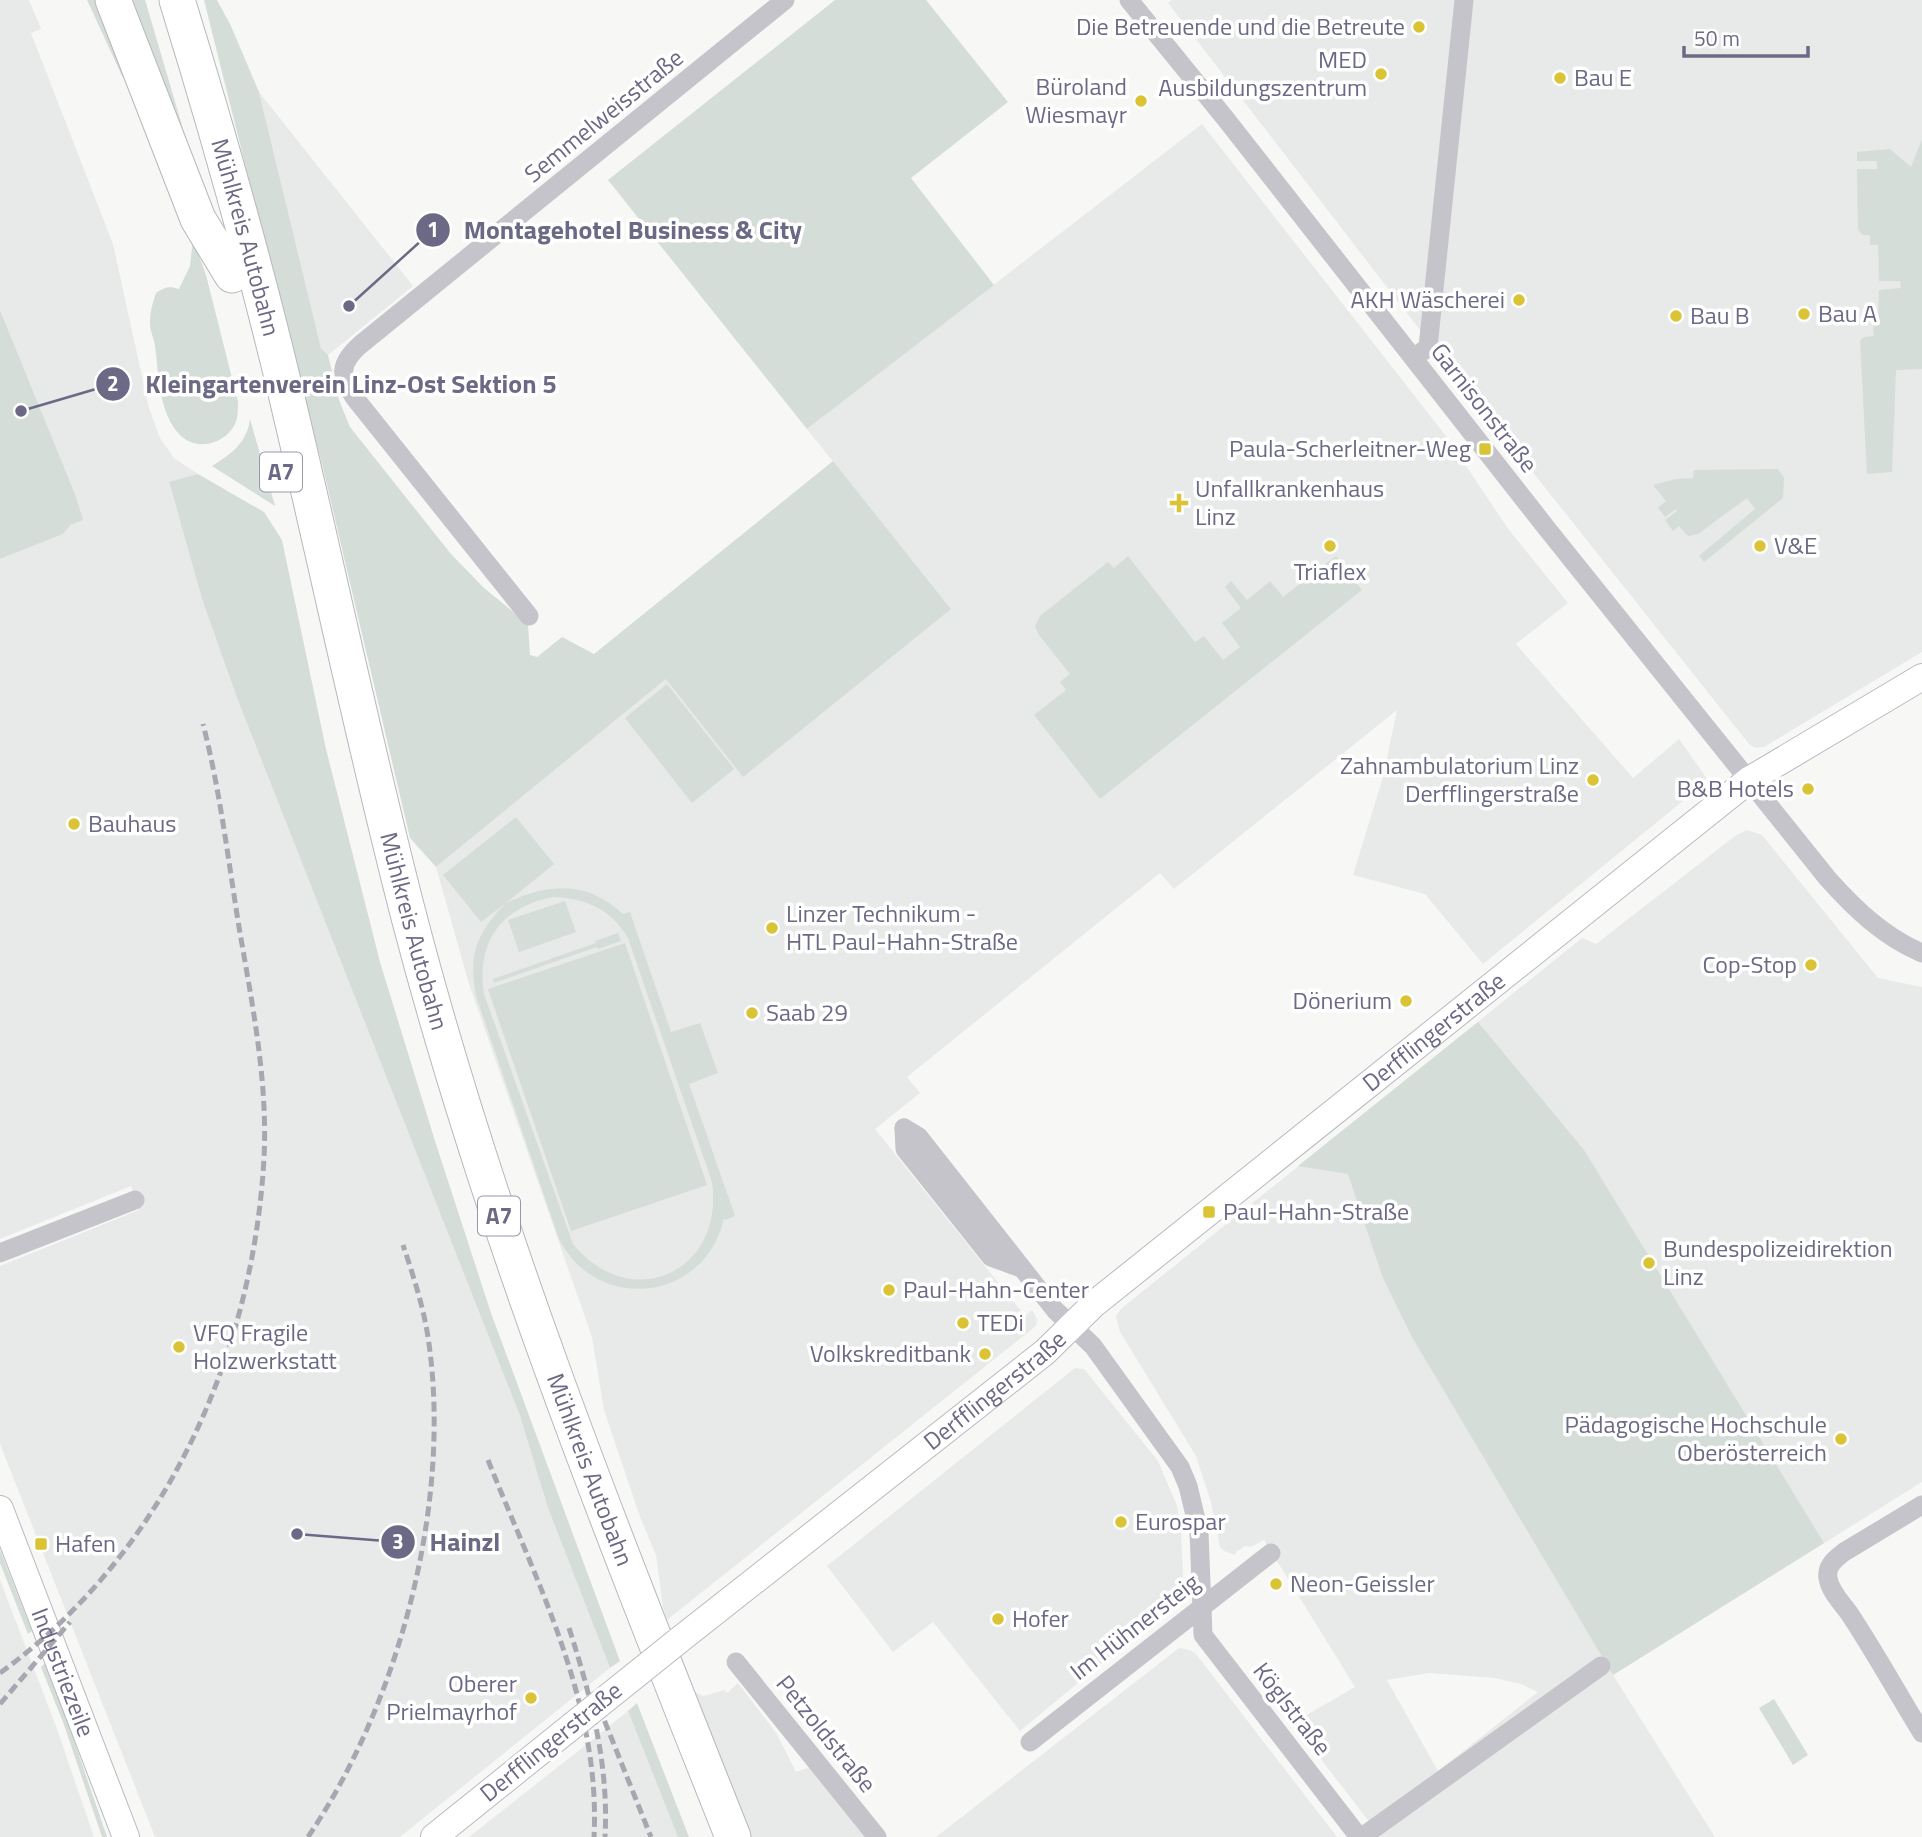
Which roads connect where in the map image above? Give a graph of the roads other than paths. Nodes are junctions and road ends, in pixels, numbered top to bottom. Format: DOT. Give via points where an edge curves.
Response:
graph roads {
  1 [pos="113,0"];
  2 [pos="154,0"];
  3 [pos="177,0"];
  4 [pos="195,0"];
  5 [pos="785,0"];
  6 [pos="1129,0"];
  7 [pos="1464,0"];
  8 [pos="209,107"];
  9 [pos="232,275"];
  10 [pos="1414,358"];
  11 [pos="530,617"];
  12 [pos="1922,677"];
  13 [pos="1749,780"];
  14 [pos="1922,953"];
  15 [pos="135,1200"];
  16 [pos="0,1253"];
  17 [pos="1022,1268"];
  18 [pos="1072,1326"];
  19 [pos="1922,1505"];
  20 [pos="0,1509"];
  21 [pos="1271,1553"];
  22 [pos="1202,1606"];
  23 [pos="736,1662"];
  24 [pos="1601,1666"];
  25 [pos="1922,1734"];
  26 [pos="1030,1742"];
  27 [pos="126,1837"];
  28 [pos="434,1837"];
  29 [pos="707,1837"];
  30 [pos="733,1837"];
  31 [pos="877,1837"];
  32 [pos="1360,1837"];
  1 -- 9 [label="highway" via="198,219"];
  2 -- 9 [label="highway, Mühlkreis Autobahn / A7"];
  3 -- 8 [label="highway, Mühlkreis Autobahn / A7"];
  4 -- 8 [label="highway"];
  5 -- 11 [label="street, Semmelweisstraße" via="360,345 344,363 346,386 354,397"];
  6 -- 10 [label="street, Garnisonstraße"];
  7 -- 10 [label="street" via="1427,347"];
  8 -- 30 [label="highway, Mühlkreis Autobahn / A7" via="282,377 410,918 452,1066 576,1435"];
  9 -- 29 [label="highway, Mühlkreis Autobahn / A7" via="381,897 443,1120 552,1440"];
  10 -- 13 [label="street, Garnisonstraße"];
  12 -- 13 [label="street, Derfflingerstraße"];
  13 -- 14 [label="street, Garnisonstraße" via="1848,901 1882,931"];
  13 -- 18 [label="street, Derfflingerstraße" via="1116,1286"];
  15 -- 16 [label="street"];
  17 -- 17 [label="street" via="919,1136 904,1128 905,1149 991,1257"];
  17 -- 18 [label="street"];
  18 -- 22 [label="street, Köglstraße" via="1093,1346 1180,1467 1199,1532"];
  18 -- 28 [label="street, Derfflingerstraße, bridge"];
  19 -- 25 [label="street" via="1844,1552 1828,1569 1833,1591"];
  20 -- 27 [label="street, Industriezeile"];
  21 -- 22 [label="street, Im Hühnersteig"];
  22 -- 26 [label="street, Im Hühnersteig"];
  22 -- 32 [label="street, Köglstraße" via="1203,1635"];
  23 -- 31 [label="street, Petzoldstraße"];
  24 -- 32 [label="street"];
}
